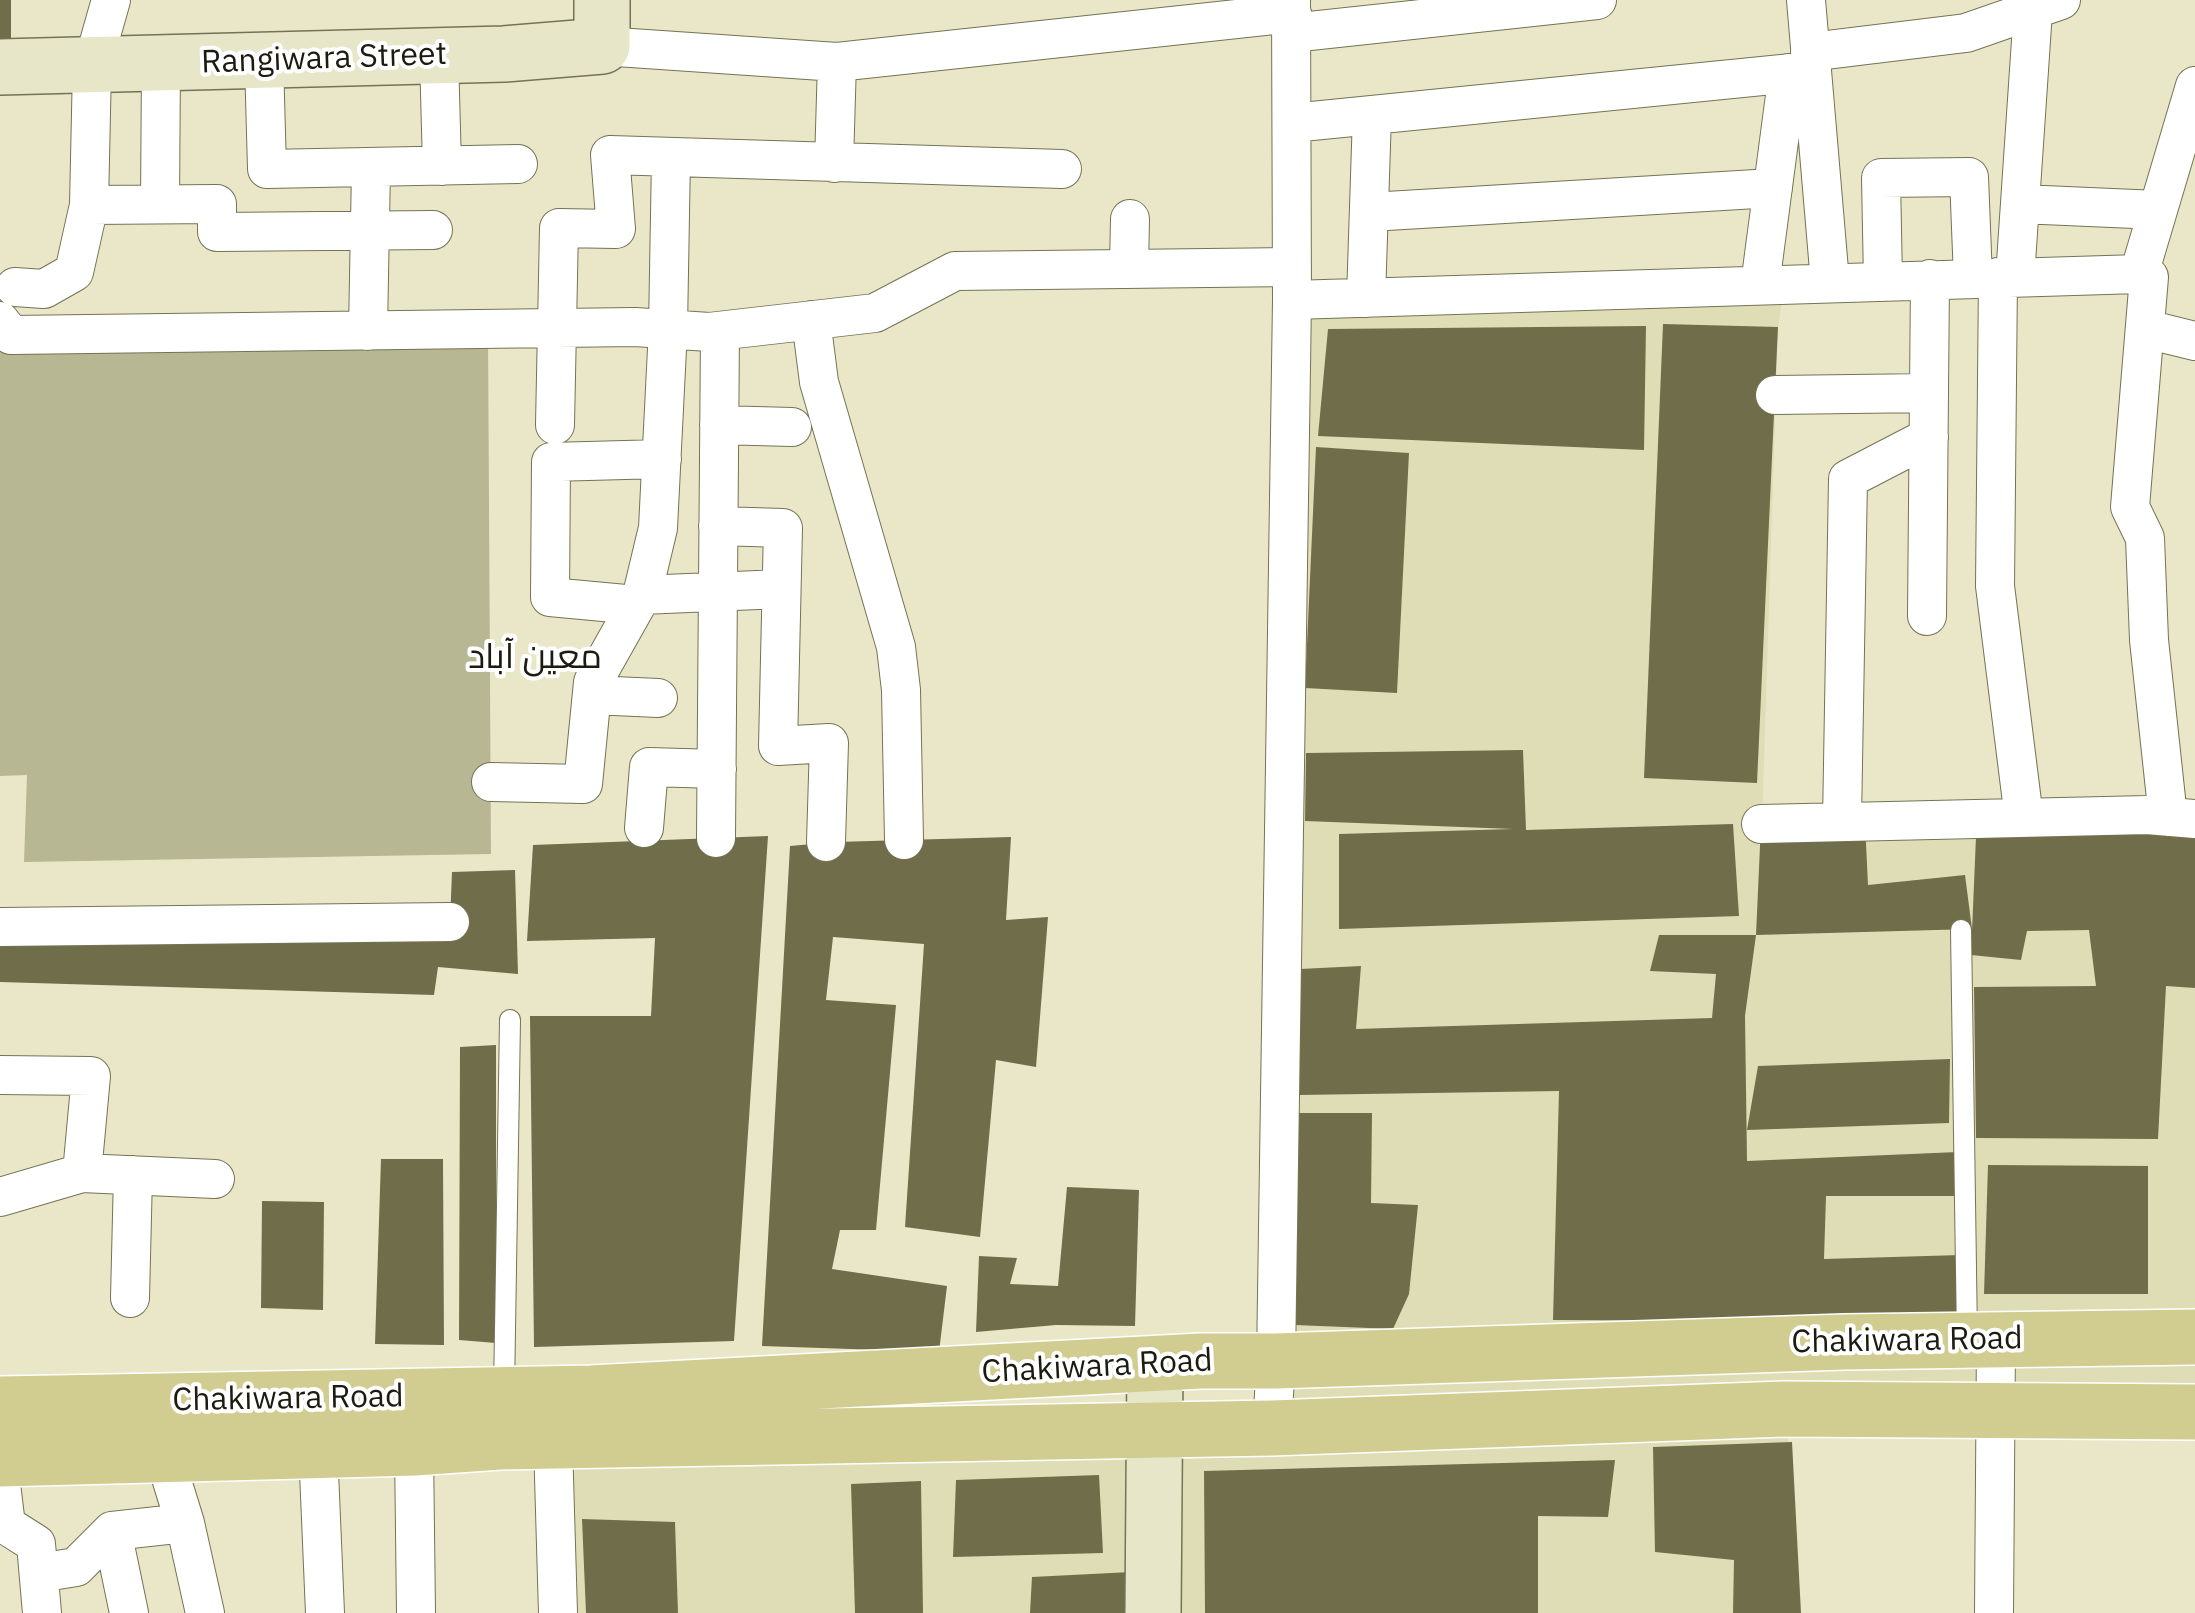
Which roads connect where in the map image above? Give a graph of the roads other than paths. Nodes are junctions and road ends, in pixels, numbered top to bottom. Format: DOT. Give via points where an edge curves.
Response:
graph roads {
  1 [pos="111,0"];
  2 [pos="1597,0"];
  3 [pos="1806,0"];
  4 [pos="2047,5"];
  5 [pos="1292,15"];
  6 [pos="602,23"];
  7 [pos="439,56"];
  8 [pos="264,61"];
  9 [pos="838,62"];
  10 [pos="161,64"];
  11 [pos="1804,66"];
  12 [pos="0,67"];
  13 [pos="92,67"];
  14 [pos="2195,86"];
  15 [pos="1372,115"];
  16 [pos="1292,123"];
  17 [pos="671,157"];
  18 [pos="834,163"];
  19 [pos="518,164"];
  20 [pos="442,166"];
  21 [pos="371,168"];
  22 [pos="1062,169"];
  23 [pos="1773,188"];
  24 [pos="160,204"];
  25 [pos="2020,204"];
  26 [pos="89,205"];
  27 [pos="2158,210"];
  28 [pos="1370,212"];
  29 [pos="1130,219"];
  30 [pos="433,230"];
  31 [pos="370,231"];
  32 [pos="1129,268"];
  33 [pos="2139,274"];
  34 [pos="1995,278"];
  35 [pos="1930,279"];
  36 [pos="1882,280"];
  37 [pos="1830,282"];
  38 [pos="1292,283"];
  39 [pos="1760,284"];
  40 [pos="15,287"];
  41 [pos="1366,298"];
  42 [pos="811,320"];
  43 [pos="0,322"];
  44 [pos="558,328"];
  45 [pos="668,329"];
  46 [pos="368,330"];
  47 [pos="2146,330"];
  48 [pos="720,331"];
  49 [pos="2195,341"];
  50 [pos="1929,393"];
  51 [pos="1776,394"];
  52 [pos="555,425"];
  53 [pos="719,426"];
  54 [pos="792,427"];
  55 [pos="1929,436"];
  56 [pos="662,459"];
  57 [pos="718,526"];
  58 [pos="781,589"];
  59 [pos="718,590"];
  60 [pos="639,600"];
  61 [pos="1927,616"];
  62 [pos="592,694"];
  63 [pos="658,698"];
  64 [pos="716,769"];
  65 [pos="491,782"];
  66 [pos="2024,818"];
  67 [pos="2181,818"];
  68 [pos="1842,821"];
  69 [pos="1762,824"];
  70 [pos="644,828"];
  71 [pos="716,838"];
  72 [pos="904,840"];
  73 [pos="826,842"];
  74 [pos="450,922"];
  75 [pos="0,927"];
  76 [pos="1960,930"];
  77 [pos="510,1020"];
  78 [pos="0,1075"];
  79 [pos="82,1173"];
  80 [pos="133,1175"];
  81 [pos="215,1179"];
  82 [pos="0,1197"];
  83 [pos="130,1298"];
  84 [pos="2195,1337"];
  85 [pos="1981,1340"];
  86 [pos="1276,1361"];
  87 [pos="1155,1364"];
  88 [pos="504,1394"];
  89 [pos="0,1404"];
  90 [pos="1996,1409"];
  91 [pos="2195,1412"];
  92 [pos="1272,1428"];
  93 [pos="1152,1429"];
  94 [pos="553,1443"];
  95 [pos="318,1448"];
  96 [pos="414,1448"];
  97 [pos="164,1455"];
  98 [pos="0,1459"];
  99 [pos="0,1476"];
  100 [pos="185,1523"];
  101 [pos="112,1531"];
  102 [pos="38,1574"];
  103 [pos="42,1613"];
  104 [pos="129,1613"];
  105 [pos="205,1613"];
  106 [pos="325,1613"];
  107 [pos="416,1613"];
  108 [pos="558,1613"];
  109 [pos="1153,1613"];
  110 [pos="1994,1613"];
  1 -- 13 [label="street"];
  2 -- 5 [label="street"];
  3 -- 11 [label="street"];
  4 -- 11 [label="street" via="1966,33"];
  4 -- 25 [label="street"];
  5 -- 9 [label="street"];
  5 -- 16 [label="street"];
  6 -- 7 [label="street, Rangiwara Street"];
  6 -- 9 [label="street"];
  7 -- 8 [label="street, Rangiwara Street"];
  7 -- 20 [label="street"];
  8 -- 10 [label="street, Rangiwara Street"];
  8 -- 21 [label="street" via="267,169"];
  9 -- 18 [label="street"];
  10 -- 13 [label="street, Rangiwara Street"];
  10 -- 24 [label="street"];
  11 -- 15 [label="street"];
  11 -- 23 [label="street"];
  11 -- 37 [label="street"];
  12 -- 13 [label="street, Rangiwara Street"];
  13 -- 26 [label="street"];
  14 -- 27 [label="street"];
  15 -- 16 [label="street"];
  15 -- 28 [label="street"];
  16 -- 38 [label="street"];
  17 -- 18 [label="street"];
  17 -- 44 [label="street" via="610,155 616,228 559,228"];
  17 -- 45 [label="street"];
  18 -- 22 [label="street"];
  19 -- 20 [label="street"];
  20 -- 21 [label="street"];
  21 -- 31 [label="street"];
  23 -- 28 [label="street"];
  23 -- 39 [label="street"];
  24 -- 26 [label="street"];
  24 -- 31 [label="street" via="217,204 217,232"];
  25 -- 27 [label="street"];
  25 -- 34 [label="street"];
  26 -- 40 [label="street" via="74,272 44,289"];
  27 -- 33 [label="street"];
  28 -- 41 [label="street"];
  29 -- 32 [label="street"];
  30 -- 31 [label="street"];
  31 -- 46 [label="street"];
  32 -- 38 [label="street"];
  32 -- 42 [label="street" via="955,271 875,312"];
  33 -- 34 [label="street"];
  33 -- 47 [label="street" via="2150,276"];
  34 -- 35 [label="street"];
  34 -- 36 [label="street" via="1970,177 1881,178"];
  34 -- 66 [label="street" via="1995,586"];
  35 -- 36 [label="street"];
  35 -- 50 [label="street"];
  36 -- 37 [label="street"];
  37 -- 39 [label="street"];
  38 -- 41 [label="street"];
  38 -- 86 [label="street"];
  39 -- 41 [label="street"];
  42 -- 48 [label="street"];
  42 -- 72 [label="street" via="819,382 896,646"];
  43 -- 46 [label="street" via="11,335"];
  44 -- 45 [label="street"];
  44 -- 46 [label="street"];
  44 -- 52 [label="street"];
  45 -- 48 [label="street"];
  45 -- 56 [label="street"];
  47 -- 49 [label="street"];
  47 -- 67 [label="street" via="2130,507 2145,538 2149,640"];
  48 -- 53 [label="street"];
  50 -- 51 [label="street"];
  50 -- 55 [label="street"];
  53 -- 54 [label="street"];
  53 -- 57 [label="street"];
  55 -- 61 [label="street"];
  55 -- 68 [label="street" via="1848,479"];
  56 -- 60 [label="street" via="658,528"];
  56 -- 60 [label="street" via="551,462 550,597"];
  57 -- 58 [label="street" via="783,528"];
  57 -- 59 [label="street"];
  58 -- 59 [label="street"];
  58 -- 73 [label="street" via="778,746 829,743"];
  59 -- 60 [label="street"];
  59 -- 64 [label="street"];
  60 -- 62 [label="street"];
  62 -- 63 [label="street"];
  62 -- 65 [label="street" via="583,784"];
  64 -- 70 [label="street" via="648,768"];
  64 -- 71 [label="street"];
  66 -- 67 [label="street"];
  66 -- 68 [label="street"];
  68 -- 69 [label="street"];
  74 -- 75 [label="street"];
  76 -- 85 [label="lane"];
  77 -- 88 [label="lane"];
  78 -- 79 [label="street" via="91,1076"];
  79 -- 80 [label="street"];
  79 -- 82 [label="street"];
  80 -- 81 [label="street"];
  80 -- 83 [label="street"];
  84 -- 85 [label="main road, Chakiwara Road"];
  85 -- 86 [label="main road, Chakiwara Road"];
  85 -- 90 [label="street"];
  86 -- 87 [label="main road, Chakiwara Road"];
  86 -- 92 [label="street"];
  87 -- 88 [label="main road, Chakiwara Road"];
  87 -- 93 [label="street"];
  88 -- 89 [label="main road, Chakiwara Road"];
  90 -- 91 [label="main road, Chakiwara Road"];
  90 -- 92 [label="main road, Chakiwara Road" via="1784,1408"];
  90 -- 110 [label="street"];
  92 -- 93 [label="main road, Chakiwara Road"];
  93 -- 94 [label="main road, Chakiwara Road"];
  93 -- 109 [label="street"];
  94 -- 96 [label="main road, Chakiwara Road"];
  94 -- 108 [label="street"];
  95 -- 96 [label="main road, Chakiwara Road"];
  95 -- 97 [label="main road, Chakiwara Road"];
  95 -- 106 [label="street"];
  96 -- 107 [label="street"];
  97 -- 98 [label="main road, Chakiwara Road"];
  97 -- 100 [label="street"];
  99 -- 102 [label="street" via="6,1525 36,1544"];
  100 -- 101 [label="street"];
  100 -- 105 [label="street"];
  101 -- 102 [label="street" via="76,1567"];
  101 -- 104 [label="street"];
  102 -- 103 [label="street"];
}
